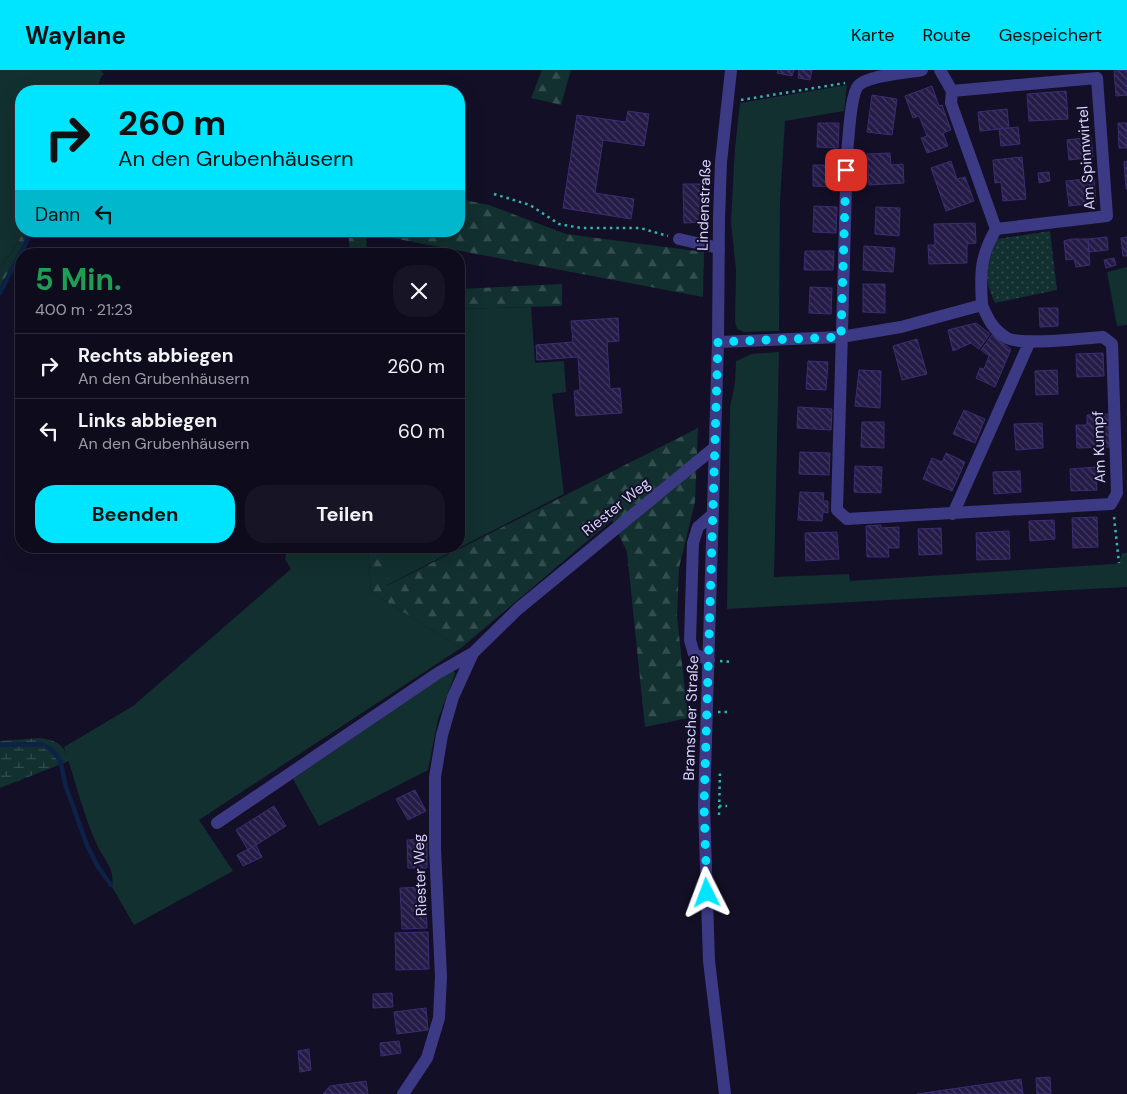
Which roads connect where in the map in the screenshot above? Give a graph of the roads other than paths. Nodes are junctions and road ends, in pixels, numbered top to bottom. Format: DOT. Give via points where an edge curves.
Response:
graph roads {
  1 [pos="731,70"];
  2 [pos="922,70"];
  3 [pos="940,70"];
  4 [pos="1097,74"];
  5 [pos="952,91"];
  6 [pos="996,229"];
  7 [pos="679,239"];
  8 [pos="719,248"];
  9 [pos="982,305"];
  10 [pos="841,337"];
  11 [pos="1030,341"];
  12 [pos="718,342"];
  13 [pos="714,448"];
  14 [pos="954,514"];
  15 [pos="712,515"];
  16 [pos="473,653"];
  17 [pos="709,660"];
  18 [pos="217,823"];
  19 [pos="403,1094"];
  20 [pos="725,1094"];
  1 -- 8 [label="street, Lindenstraße" via="726,102"];
  2 -- 10 [label="street" via="866,80 857,87 847,152"];
  3 -- 5 [label="street"];
  4 -- 5 [label="street, Am Spinnwirtel"];
  4 -- 6 [label="street, Am Spinnwirtel" via="1107,216"];
  5 -- 6 [label="street" via="951,103"];
  6 -- 9 [label="street" via="985,248 980,274"];
  7 -- 8 [label="street"];
  8 -- 12 [label="street, Lindenstraße"];
  9 -- 10 [label="street" via="901,327"];
  9 -- 11 [label="street, Am Kumpf" via="990,324 1008,338"];
  10 -- 12 [label="street"];
  10 -- 14 [label="street, Am Kumpf" via="836,510 848,519"];
  11 -- 14 [label="street"];
  11 -- 14 [label="street, Am Kumpf" via="1103,337 1112,344 1117,493 1111,504"];
  12 -- 13 [label="street, Bramscher Straße"];
  13 -- 15 [label="street, Bramscher Straße"];
  13 -- 16 [label="street, Riester Weg" via="518,609"];
  15 -- 17 [label="street, Bramscher Straße"];
  15 -- 17 [label="street" via="698,527 693,543 690,631 694,654"];
  16 -- 18 [label="street, Riester Weg" via="438,673"];
  16 -- 19 [label="street, Riester Weg" via="453,697 435,777 441,977 439,1018 427,1058"];
  17 -- 20 [label="street, Bramscher Straße" via="705,860 709,961"];
}
